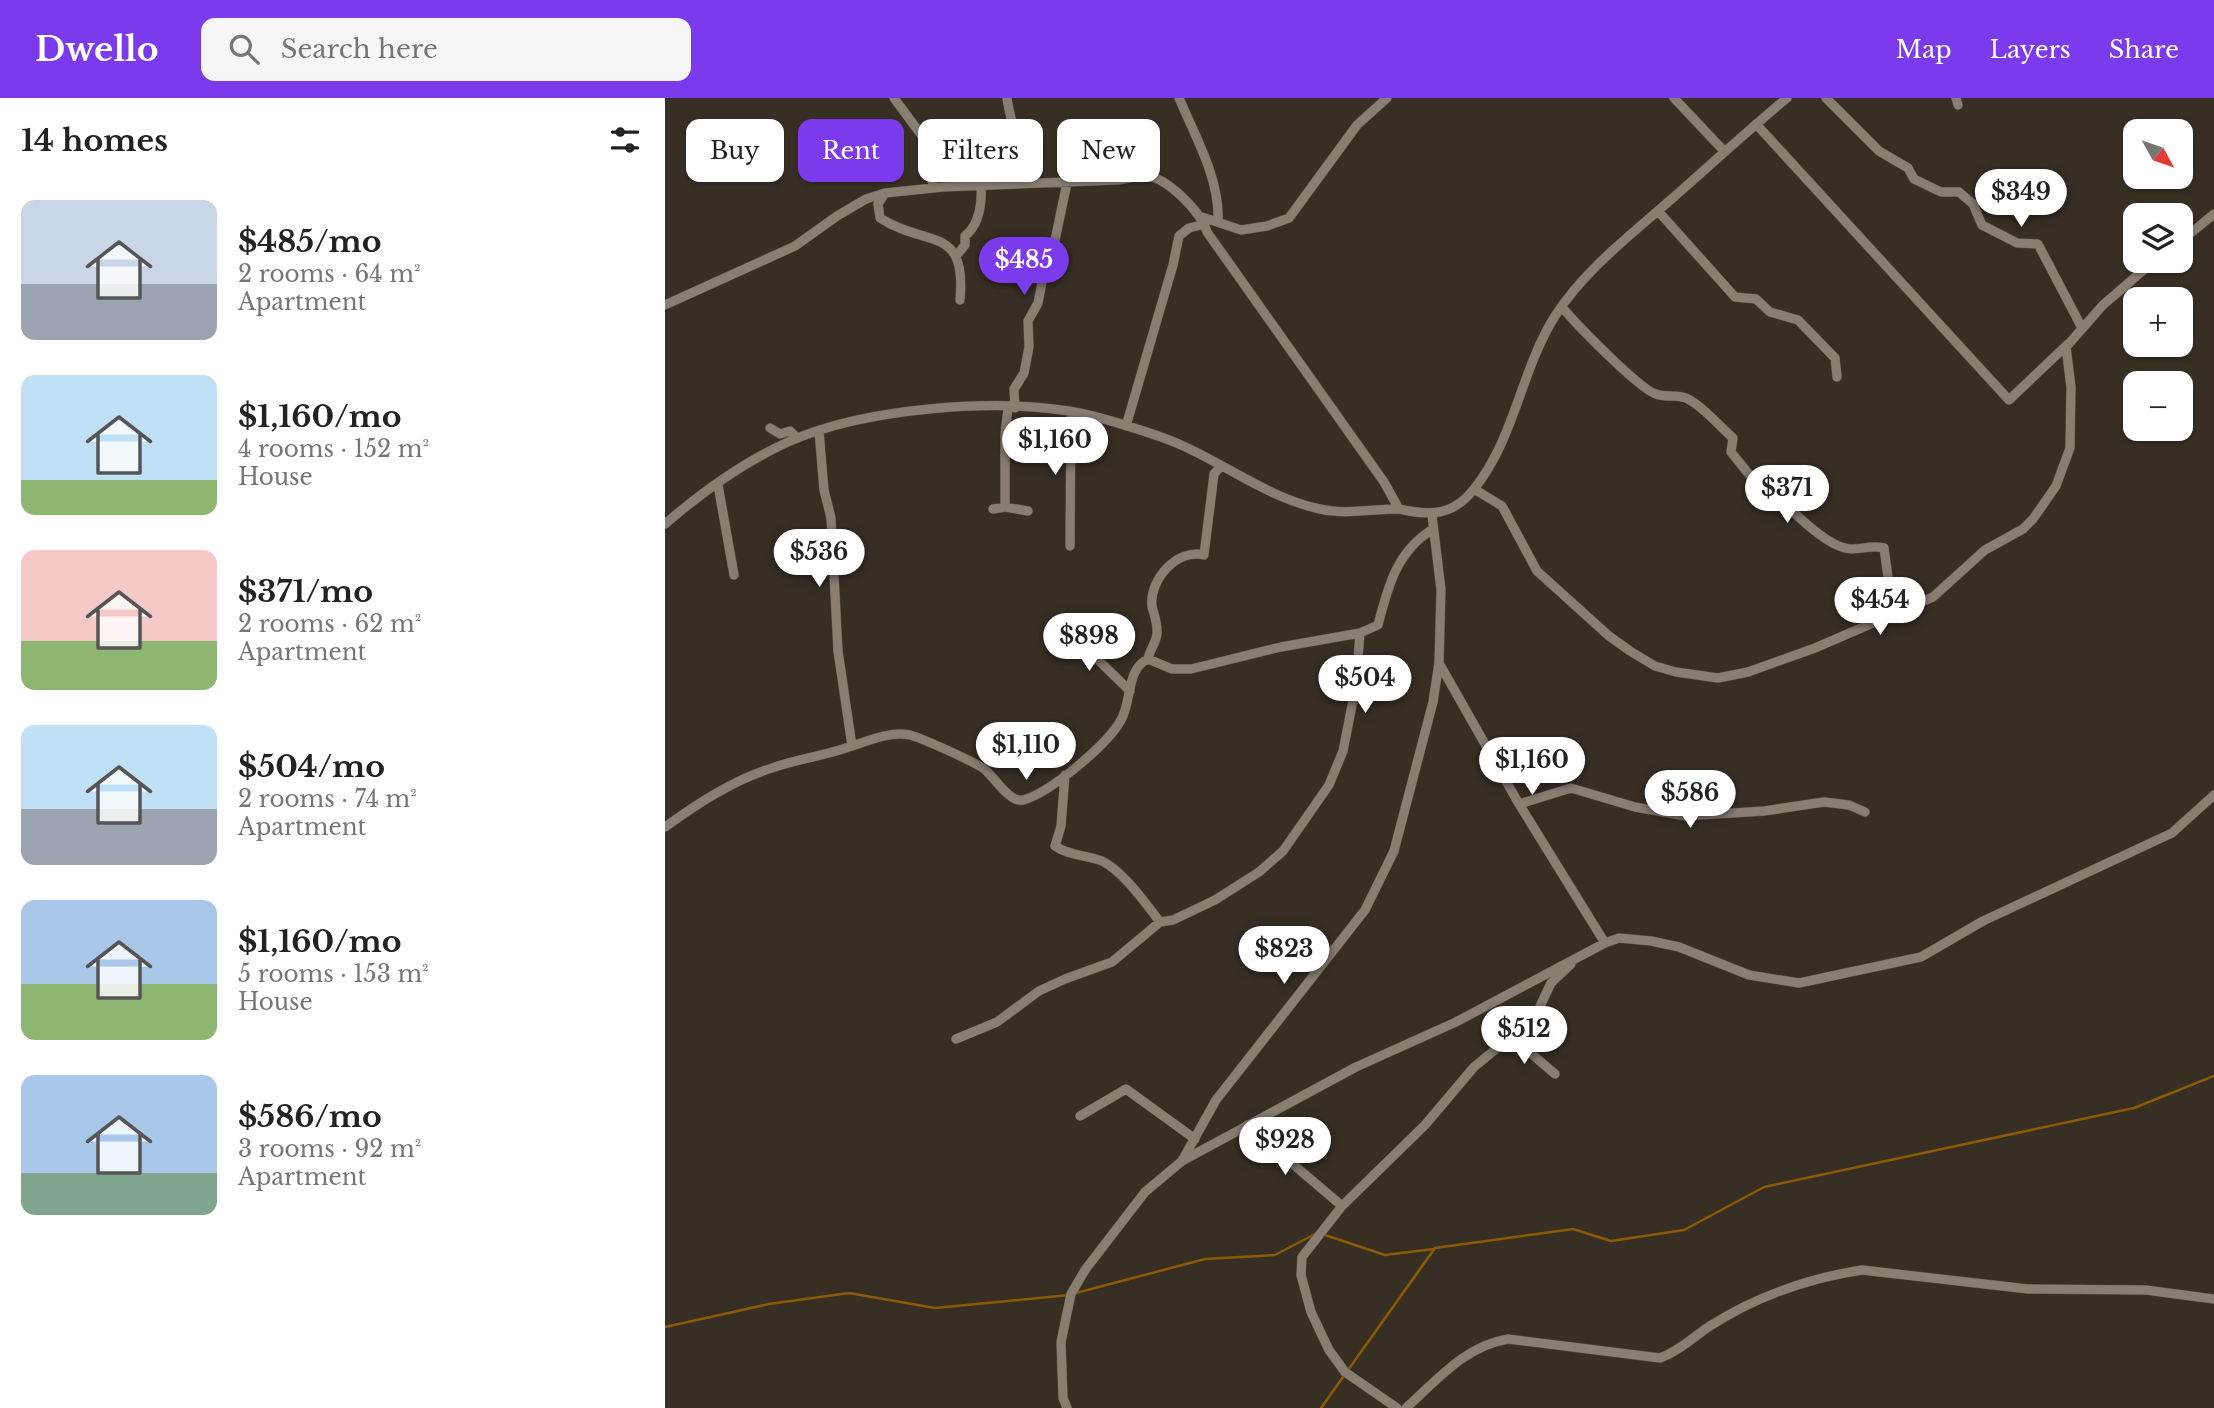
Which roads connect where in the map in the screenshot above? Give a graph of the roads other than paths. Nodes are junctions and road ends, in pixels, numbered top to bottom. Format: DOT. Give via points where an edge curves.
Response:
graph roads {
  1 [pos="894,98"];
  2 [pos="1007,98"];
  3 [pos="1179,98"];
  4 [pos="1387,98"];
  5 [pos="1674,98"];
  6 [pos="1787,98"];
  7 [pos="1826,98"];
  8 [pos="1756,124"];
  9 [pos="1724,151"];
  10 [pos="1067,183"];
  11 [pos="983,185"];
  12 [pos="933,188"];
  13 [pos="885,193"];
  14 [pos="1658,211"];
  15 [pos="2214,214"];
  16 [pos="1203,220"];
  17 [pos="1218,221"];
  18 [pos="2193,231"];
  19 [pos="956,256"];
  20 [pos="2140,273"];
  21 [pos="960,300"];
  22 [pos="665,305"];
  23 [pos="1562,307"];
  24 [pos="2082,328"];
  25 [pos="2069,343"];
  26 [pos="1837,377"];
  27 [pos="1011,408"];
  28 [pos="1072,412"];
  29 [pos="1126,426"];
  30 [pos="770,428"];
  31 [pos="819,430"];
  32 [pos="797,438"];
  33 [pos="1220,467"];
  34 [pos="718,485"];
  35 [pos="1474,489"];
  36 [pos="1005,507"];
  37 [pos="993,509"];
  38 [pos="1399,509"];
  39 [pos="1028,511"];
  40 [pos="1432,515"];
  41 [pos="665,524"];
  42 [pos="1433,529"];
  43 [pos="1070,546"];
  44 [pos="734,575"];
  45 [pos="1906,611"];
  46 [pos="1360,633"];
  47 [pos="1065,635"];
  48 [pos="1148,659"];
  49 [pos="1439,663"];
  50 [pos="1130,691"];
  51 [pos="852,746"];
  52 [pos="1065,775"];
  53 [pos="2214,795"];
  54 [pos="1519,804"];
  55 [pos="1865,811"];
  56 [pos="665,827"];
  57 [pos="1160,922"];
  58 [pos="1602,944"];
  59 [pos="1513,1038"];
  60 [pos="956,1039"];
  61 [pos="1555,1074"];
  62 [pos="1080,1116"];
  63 [pos="1247,1125"];
  64 [pos="1195,1139"];
  65 [pos="1182,1160"];
  66 [pos="1342,1206"];
  67 [pos="2214,1299"];
  68 [pos="1067,1408"];
  69 [pos="1397,1408"];
  70 [pos="1406,1408"];
  1 -- 12 [label="street" via="928,144"];
  2 -- 11 [label="street" via="1013,142 1010,149 997,155"];
  3 -- 17 [label="street" via="1207,165"];
  4 -- 17 [label="street" via="1357,125 1289,218 1241,230"];
  5 -- 9 [label="street"];
  6 -- 8 [label="street"];
  7 -- 24 [label="street" via="1879,151 1908,168 1915,179 1941,192 1959,192 1973,204 1982,225 2017,243 2038,244"];
  8 -- 9 [label="street"];
  8 -- 25 [label="street" via="2009,400"];
  9 -- 14 [label="street"];
  10 -- 11 [label="street"];
  10 -- 16 [label="street" via="1146,176 1158,180"];
  10 -- 27 [label="street" via="1051,259 1046,262 1038,303 1028,321 1024,373 1014,389"];
  11 -- 12 [label="street"];
  11 -- 19 [label="street" via="979,217"];
  12 -- 13 [label="street"];
  13 -- 19 [label="street" via="878,204 880,218 939,239"];
  13 -- 22 [label="street" via="837,216 795,246"];
  14 -- 23 [label="street" via="1597,265"];
  14 -- 26 [label="street" via="1735,298 1756,299 1770,312 1798,320 1835,358"];
  15 -- 18 [label="street"];
  16 -- 17 [label="street"];
  16 -- 29 [label="street" via="1179,236"];
  16 -- 38 [label="street"];
  19 -- 21 [label="street" via="962,280"];
  20 -- 24 [label="street"];
  23 -- 35 [label="street" via="1545,334 1511,426"];
  23 -- 45 [label="street" via="1640,383 1656,394 1687,397 1707,414 1733,438 1731,453 1752,478 1764,483 1823,537 1851,549 1871,544 1884,548 1891,591"];
  24 -- 25 [label="street"];
  25 -- 45 [label="street" via="2071,437 2068,458 2049,498 2023,529 1985,550 1933,597"];
  27 -- 28 [label="street"];
  27 -- 31 [label="street" via="923,410"];
  27 -- 36 [label="street" via="1005,434"];
  28 -- 29 [label="street"];
  28 -- 43 [label="street"];
  29 -- 33 [label="street" via="1163,438"];
  30 -- 32 [label="street" via="780,434 790,431"];
  31 -- 32 [label="street"];
  31 -- 51 [label="street" via="831,518 838,651"];
  32 -- 34 [label="street" via="759,456"];
  33 -- 38 [label="street" via="1316,509 1361,513"];
  33 -- 48 [label="street" via="1214,474 1204,555 1195,552 1159,575 1152,604 1158,630"];
  34 -- 41 [label="street"];
  34 -- 44 [label="street"];
  35 -- 40 [label="street" via="1458,505"];
  35 -- 45 [label="street" via="1502,506 1526,554 1551,585 1609,636 1655,666 1676,672 1718,678 1748,672"];
  36 -- 37 [label="street"];
  36 -- 39 [label="street"];
  38 -- 40 [label="street"];
  40 -- 42 [label="street"];
  42 -- 46 [label="street" via="1409,549 1390,576 1378,625"];
  42 -- 49 [label="street" via="1441,590"];
  46 -- 48 [label="street" via="1191,670"];
  46 -- 57 [label="street" via="1343,751 1329,785 1299,832 1259,873 1215,900"];
  47 -- 50 [label="street"];
  48 -- 50 [label="street" via="1137,667"];
  49 -- 54 [label="street"];
  49 -- 64 [label="street" via="1418,760 1383,877 1365,910 1216,1100"];
  50 -- 52 [label="street" via="1116,729"];
  51 -- 52 [label="street" via="871,737 909,735 981,767 1020,800"];
  51 -- 56 [label="street" via="749,777"];
  52 -- 57 [label="street" via="1055,846 1102,861 1131,884"];
  53 -- 58 [label="street" via="2172,833 1983,921 1921,957 1799,983 1749,975 1679,947 1651,941 1619,938"];
  54 -- 55 [label="street" via="1571,788 1685,816 1824,802"];
  54 -- 58 [label="street"];
  57 -- 60 [label="street" via="1112,962 1057,983 997,1022"];
  58 -- 59 [label="street" via="1551,983 1535,1017"];
  58 -- 63 [label="street"];
  59 -- 61 [label="street"];
  59 -- 66 [label="street" via="1474,1068 1425,1125"];
  62 -- 64 [label="street" via="1126,1089"];
  63 -- 65 [label="street"];
  63 -- 66 [label="street"];
  64 -- 65 [label="street"];
  65 -- 68 [label="street" via="1145,1192 1116,1226 1071,1294 1061,1342"];
  66 -- 69 [label="street" via="1302,1257 1301,1275 1320,1333 1345,1372"];
  67 -- 70 [label="street" via="2146,1290 2019,1289 1862,1270 1835,1274 1756,1301 1660,1358 1508,1339 1486,1343 1456,1362"];
}
